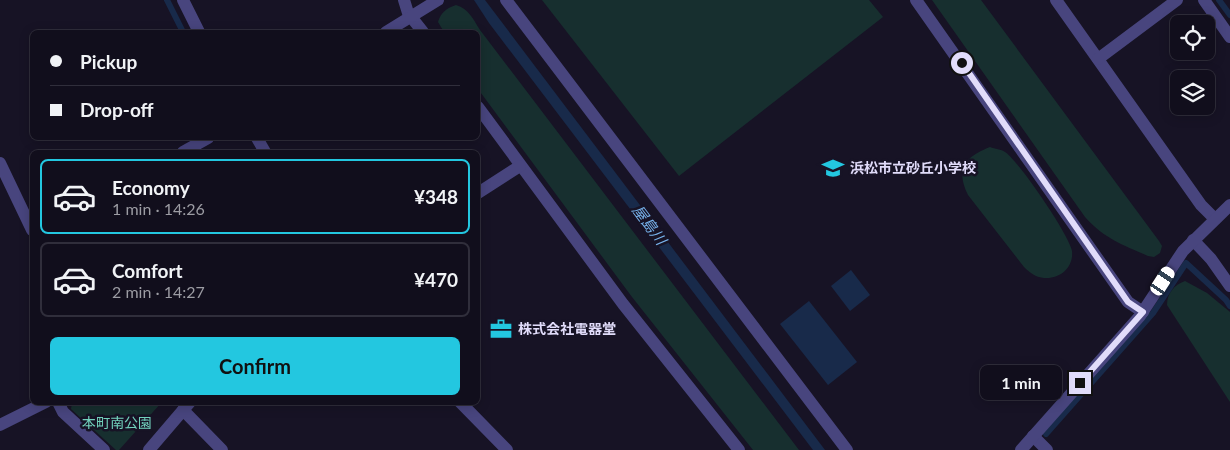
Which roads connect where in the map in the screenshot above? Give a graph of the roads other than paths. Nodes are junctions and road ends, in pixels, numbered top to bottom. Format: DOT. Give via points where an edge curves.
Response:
graph roads {
  1 [pos="183,0"];
  2 [pos="404,0"];
  3 [pos="438,0"];
  4 [pos="506,0"];
  5 [pos="916,0"];
  6 [pos="1056,0"];
  7 [pos="1177,0"];
  8 [pos="1204,0"];
  9 [pos="411,17"];
  10 [pos="198,30"];
  11 [pos="389,30"];
  12 [pos="421,30"];
  13 [pos="1230,37"];
  14 [pos="1098,59"];
  15 [pos="480,111"];
  16 [pos="204,140"];
  17 [pos="187,150"];
  18 [pos="0,163"];
  19 [pos="520,166"];
  20 [pos="480,192"];
  21 [pos="1230,205"];
  22 [pos="1215,219"];
  23 [pos="30,226"];
  24 [pos="1193,240"];
  25 [pos="1230,286"];
  26 [pos="1143,312"];
  27 [pos="40,405"];
  28 [pos="60,405"];
  29 [pos="463,405"];
  30 [pos="186,406"];
  31 [pos="0,424"];
  32 [pos="1033,436"];
  33 [pos="104,450"];
  34 [pos="148,450"];
  35 [pos="222,450"];
  36 [pos="507,450"];
  37 [pos="739,450"];
  38 [pos="847,450"];
  39 [pos="1020,450"];
  40 [pos="1047,450"];
  1 -- 10 [label="street"];
  2 -- 9 [label="street"];
  3 -- 9 [label="street"];
  4 -- 38 [label="street"];
  5 -- 26 [label="street" via="1128,302"];
  6 -- 14 [label="street"];
  7 -- 14 [label="street"];
  8 -- 13 [label="street"];
  9 -- 11 [label="street"];
  9 -- 12 [label="street"];
  14 -- 22 [label="street" via="1201,205"];
  15 -- 19 [label="street"];
  16 -- 17 [label="street"];
  18 -- 23 [label="street"];
  19 -- 20 [label="street"];
  19 -- 37 [label="street"];
  21 -- 22 [label="street"];
  22 -- 24 [label="street"];
  24 -- 25 [label="street" via="1212,259"];
  24 -- 26 [label="street"];
  26 -- 32 [label="street"];
  27 -- 31 [label="street"];
  28 -- 33 [label="street"];
  29 -- 36 [label="street"];
  30 -- 34 [label="street"];
  30 -- 35 [label="street"];
  32 -- 39 [label="street"];
  32 -- 40 [label="street"];
}
